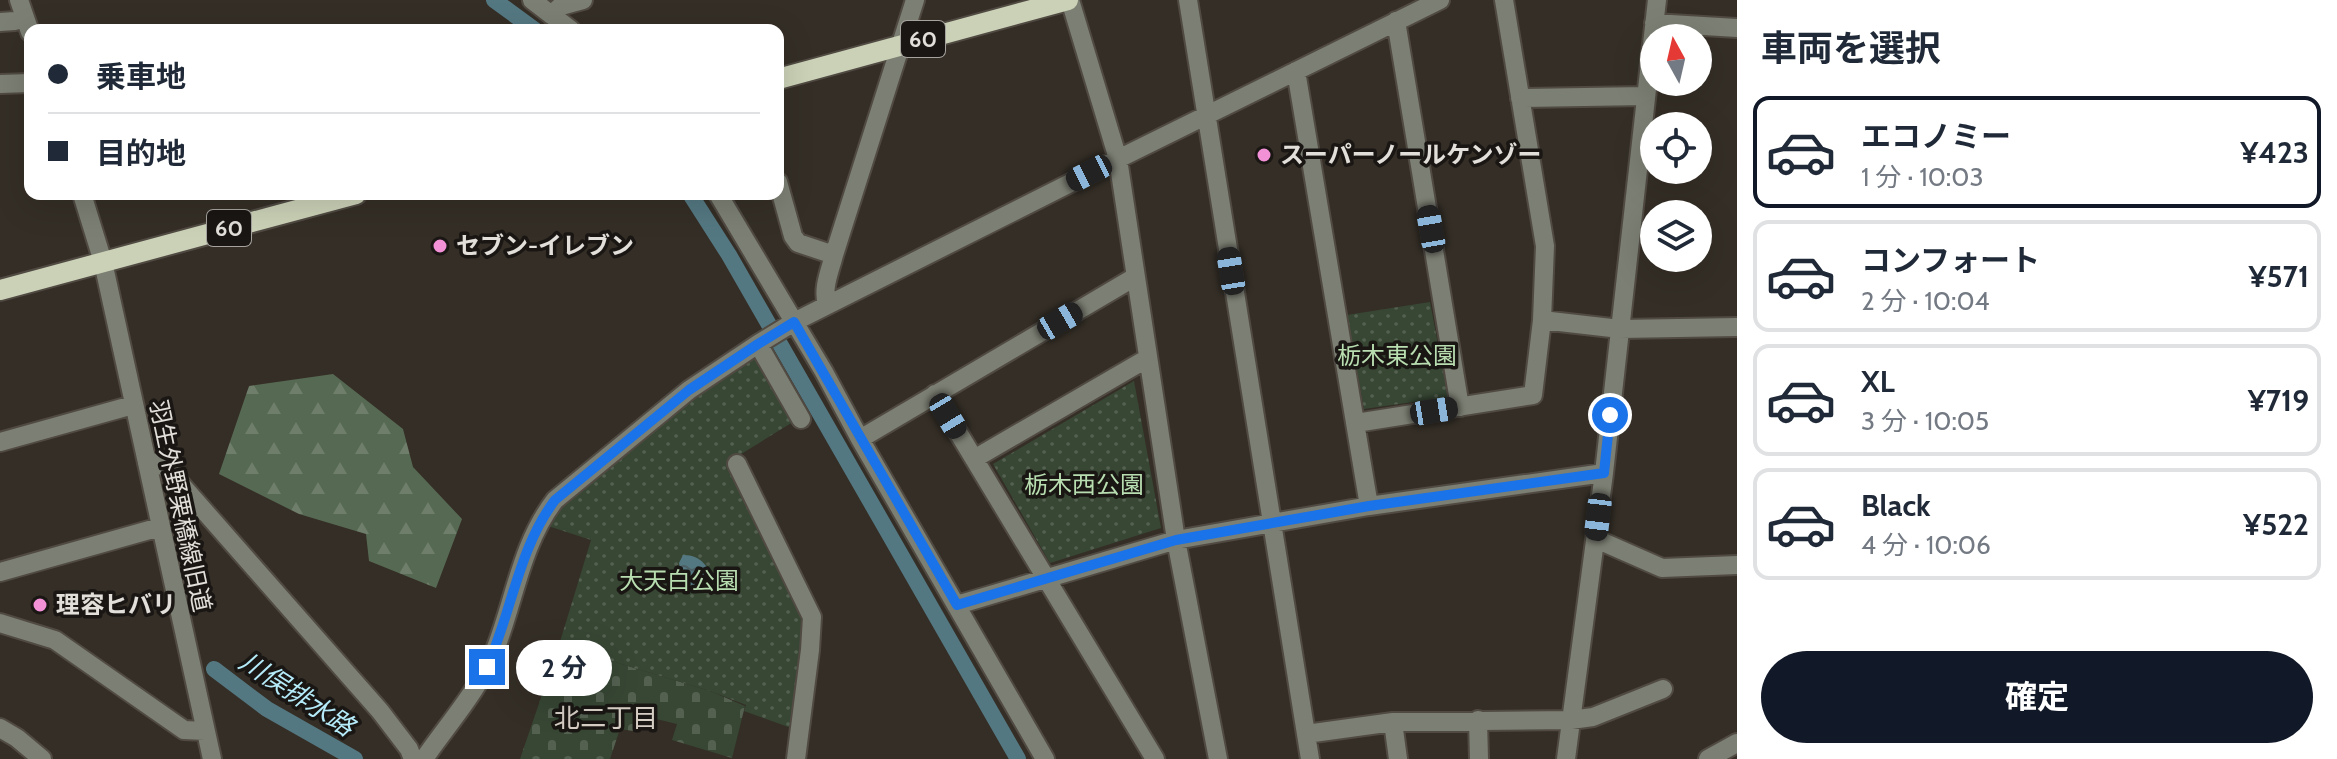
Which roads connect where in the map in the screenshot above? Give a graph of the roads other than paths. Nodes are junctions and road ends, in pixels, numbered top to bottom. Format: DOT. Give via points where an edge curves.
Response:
graph roads {
  1 [pos="532,0"];
  2 [pos="583,0"];
  3 [pos="915,0"];
  4 [pos="1069,0"];
  5 [pos="1188,0"];
  6 [pos="1440,0"];
  7 [pos="1504,0"];
  8 [pos="1657,0"];
  9 [pos="551,15"];
  10 [pos="25,17"];
  11 [pos="1396,21"];
  12 [pos="0,22"];
  13 [pos="1654,23"];
  14 [pos="563,24"];
  15 [pos="1737,28"];
  16 [pos="899,46"];
  17 [pos="1296,71"];
  18 [pos="784,77"];
  19 [pos="24,83"];
  20 [pos="0,84"];
  21 [pos="1645,96"];
  22 [pos="1520,98"];
  23 [pos="1206,114"];
  24 [pos="1118,159"];
  25 [pos="84,200"];
  26 [pos="334,200"];
  27 [pos="721,200"];
  28 [pos="783,200"];
  29 [pos="834,255"];
  30 [pos="103,262"];
  31 [pos="1135,277"];
  32 [pos="0,290"];
  33 [pos="827,305"];
  34 [pos="1542,320"];
  35 [pos="791,324"];
  36 [pos="1737,327"];
  37 [pos="1620,329"];
  38 [pos="760,342"];
  39 [pos="1148,358"];
  40 [pos="935,394"];
  41 [pos="133,405"];
  42 [pos="1460,407"];
  43 [pos="801,419"];
  44 [pos="1356,423"];
  45 [pos="860,439"];
  46 [pos="0,442"];
  47 [pos="974,459"];
  48 [pos="147,463"];
  49 [pos="737,464"];
  50 [pos="1604,473"];
  51 [pos="1369,506"];
  52 [pos="1270,522"];
  53 [pos="160,527"];
  54 [pos="1596,539"];
  55 [pos="1176,540"];
  56 [pos="1737,565"];
  57 [pos="0,572"];
  58 [pos="1045,578"];
  59 [pos="957,605"];
  60 [pos="0,623"];
  61 [pos="1663,689"];
  62 [pos="1478,720"];
  63 [pos="1571,720"];
  64 [pos="1393,722"];
  65 [pos="0,728"];
  66 [pos="205,731"];
  67 [pos="1306,734"];
  68 [pos="1737,743"];
  69 [pos="1714,758"];
  70 [pos="42,759"];
  71 [pos="212,759"];
  72 [pos="413,759"];
  73 [pos="424,759"];
  74 [pos="796,759"];
  75 [pos="1045,759"];
  76 [pos="1155,759"];
  77 [pos="1218,759"];
  78 [pos="1310,759"];
  79 [pos="1398,759"];
  80 [pos="1479,759"];
  81 [pos="1566,759"];
  1 -- 9 [label="street"];
  2 -- 9 [label="street"];
  3 -- 16 [label="street"];
  4 -- 16 [label="main road, 60"];
  4 -- 24 [label="street"];
  5 -- 23 [label="street"];
  6 -- 11 [label="street"];
  7 -- 22 [label="street"];
  8 -- 13 [label="street"];
  9 -- 14 [label="street"];
  10 -- 12 [label="street"];
  11 -- 17 [label="street"];
  11 -- 42 [label="street"];
  13 -- 15 [label="street"];
  16 -- 18 [label="main road, 60"];
  16 -- 29 [label="street"];
  17 -- 23 [label="street"];
  17 -- 44 [label="street"];
  19 -- 20 [label="street"];
  21 -- 22 [label="street"];
  21 -- 37 [label="street"];
  22 -- 34 [label="street" via="1545,246"];
  23 -- 24 [label="street"];
  23 -- 52 [label="street"];
  24 -- 31 [label="street"];
  24 -- 33 [label="street"];
  25 -- 30 [label="street, 羽生外野栗橋線旧道"];
  26 -- 30 [label="main road, 60"];
  27 -- 35 [label="street"];
  28 -- 29 [label="street" via="798,243"];
  29 -- 33 [label="street" via="825,286"];
  30 -- 32 [label="main road, 60"];
  30 -- 41 [label="street, 羽生外野栗橋線旧道"];
  31 -- 39 [label="street"];
  31 -- 40 [label="street"];
  33 -- 35 [label="street"];
  34 -- 37 [label="street"];
  34 -- 42 [label="street" via="1533,395"];
  35 -- 38 [label="street"];
  35 -- 45 [label="street"];
  36 -- 37 [label="street"];
  37 -- 50 [label="street"];
  38 -- 43 [label="street"];
  38 -- 73 [label="street" via="689,390 546,511 525,552 487,667"];
  39 -- 47 [label="street"];
  39 -- 55 [label="street"];
  40 -- 45 [label="street"];
  40 -- 47 [label="street"];
  41 -- 46 [label="street"];
  41 -- 48 [label="street, 羽生外野栗橋線旧道"];
  42 -- 44 [label="street"];
  44 -- 51 [label="street"];
  45 -- 59 [label="street"];
  47 -- 58 [label="street"];
  48 -- 53 [label="street, 羽生外野栗橋線旧道"];
  48 -- 72 [label="street" via="155,461 171,473 380,711"];
  49 -- 74 [label="street" via="812,617"];
  50 -- 51 [label="street"];
  50 -- 54 [label="street"];
  51 -- 52 [label="street"];
  52 -- 55 [label="street"];
  52 -- 67 [label="street"];
  53 -- 57 [label="street"];
  53 -- 66 [label="street, 羽生外野栗橋線旧道"];
  54 -- 56 [label="street" via="1662,568"];
  54 -- 63 [label="street"];
  55 -- 58 [label="street"];
  55 -- 77 [label="street"];
  58 -- 59 [label="street"];
  58 -- 76 [label="street"];
  59 -- 75 [label="street"];
  60 -- 66 [label="street" via="55,640 184,730"];
  61 -- 63 [label="street" via="1593,717"];
  62 -- 63 [label="street"];
  62 -- 64 [label="street"];
  62 -- 80 [label="street"];
  63 -- 81 [label="street"];
  64 -- 67 [label="street"];
  64 -- 79 [label="street"];
  65 -- 70 [label="street"];
  66 -- 71 [label="street, 羽生外野栗橋線旧道"];
  67 -- 78 [label="street"];
  68 -- 69 [label="street"];
}
